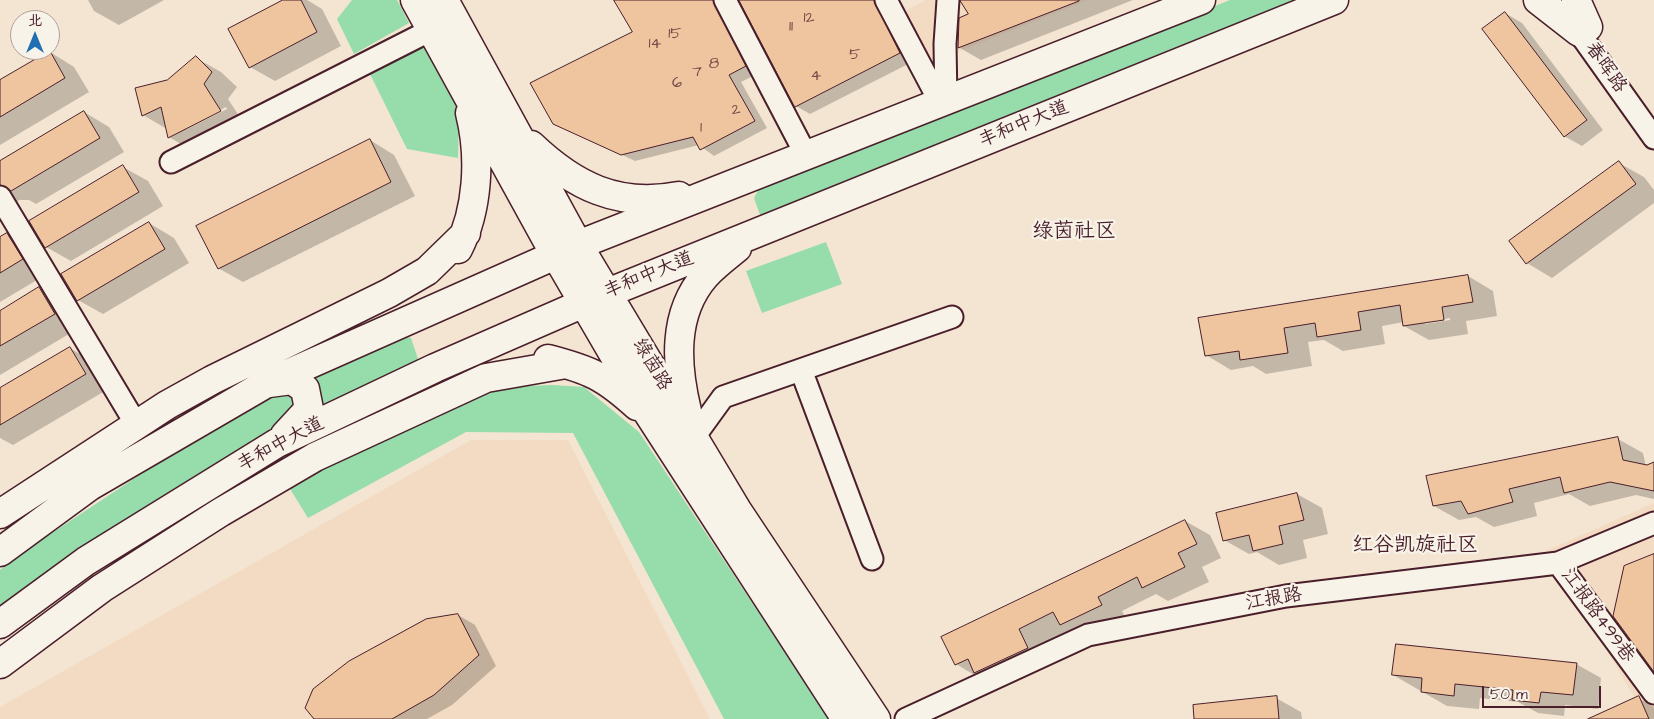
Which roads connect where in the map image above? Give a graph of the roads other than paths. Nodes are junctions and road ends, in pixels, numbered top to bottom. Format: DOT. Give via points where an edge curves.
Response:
graph roads {
  1 [pos="415,0"];
  2 [pos="444,0"];
  3 [pos="725,0"];
  4 [pos="886,0"];
  5 [pos="948,0"];
  6 [pos="1201,0"];
  7 [pos="1334,0"];
  8 [pos="1538,0"];
  9 [pos="1555,0"];
  10 [pos="1568,0"];
  11 [pos="1576,0"];
  12 [pos="1584,29"];
  13 [pos="431,30"];
  14 [pos="464,90"];
  15 [pos="943,101"];
  16 [pos="1654,114"];
  17 [pos="515,130"];
  18 [pos="1654,138"];
  19 [pos="806,155"];
  20 [pos="171,162"];
  21 [pos="728,186"];
  22 [pos="0,197"];
  23 [pos="466,234"];
  24 [pos="750,235"];
  25 [pos="567,250"];
  26 [pos="596,298"];
  27 [pos="952,317"];
  28 [pos="391,328"];
  29 [pos="566,364"];
  30 [pos="801,370"];
  31 [pos="414,378"];
  32 [pos="268,383"];
  33 [pos="654,421"];
  34 [pos="136,424"];
  35 [pos="694,437"];
  36 [pos="277,443"];
  37 [pos="0,514"];
  38 [pos="1654,523"];
  39 [pos="0,552"];
  40 [pos="872,559"];
  41 [pos="1558,563"];
  42 [pos="0,624"];
  43 [pos="0,664"];
  44 [pos="1654,693"];
  45 [pos="846,719"];
  46 [pos="876,719"];
  47 [pos="906,719"];
  1 -- 13 [label="main road, 绿茵路"];
  2 -- 17 [label="main road, 绿茵路"];
  3 -- 19 [label="street"];
  4 -- 15 [label="street"];
  5 -- 15 [label="street"];
  6 -- 15 [label="main road"];
  7 -- 24 [label="main road, 丰和中大道"];
  8 -- 12 [label="main road"];
  9 -- 12 [label="street, 春晖路"];
  10 -- 12 [label="street, 春晖路"];
  11 -- 12 [label="main road"];
  12 -- 16 [label="street, 春晖路"];
  12 -- 18 [label="street, 春晖路"];
  13 -- 14 [label="main road, 绿茵路"];
  13 -- 20 [label="street"];
  14 -- 23 [label="main road" via="474,128 476,159 475,194"];
  14 -- 25 [label="main road, 绿茵路"];
  15 -- 19 [label="main road"];
  17 -- 21 [label="main road" via="570,178 624,198 662,199"];
  17 -- 25 [label="main road, 绿茵路"];
  19 -- 21 [label="main road"];
  21 -- 25 [label="main road"];
  22 -- 34 [label="street"];
  23 -- 28 [label="main road" via="450,265"];
  23 -- 34 [label="main road" via="420,276 212,380"];
  24 -- 26 [label="main road, 丰和中大道"];
  24 -- 35 [label="main road" via="705,276 687,304 678,339 680,380"];
  25 -- 26 [label="main road, 绿茵路"];
  25 -- 28 [label="main road"];
  26 -- 31 [label="main road, 丰和中大道"];
  26 -- 33 [label="main road, 绿茵路"];
  26 -- 35 [label="main road, 绿茵路"];
  27 -- 30 [label="street"];
  28 -- 32 [label="main road"];
  29 -- 31 [label="main road" via="546,358 496,360"];
  29 -- 33 [label="main road" via="587,370 614,385"];
  29 -- 43 [label="main road" via="486,378 315,457 102,588"];
  30 -- 35 [label="street" via="723,397"];
  30 -- 40 [label="street"];
  31 -- 36 [label="main road, 丰和中大道"];
  32 -- 36 [label="main road" via="292,380 305,389 309,409"];
  32 -- 39 [label="main road" via="90,486"];
  33 -- 45 [label="main road, 绿茵路"];
  34 -- 37 [label="main road"];
  35 -- 46 [label="main road, 绿茵路" via="737,510"];
  36 -- 42 [label="main road, 丰和中大道" via="86,561"];
  38 -- 41 [label="street, 江报路"];
  41 -- 44 [label="street, 江报路499巷"];
  41 -- 47 [label="street, 江报路" via="1286,596 1088,635"];
}
